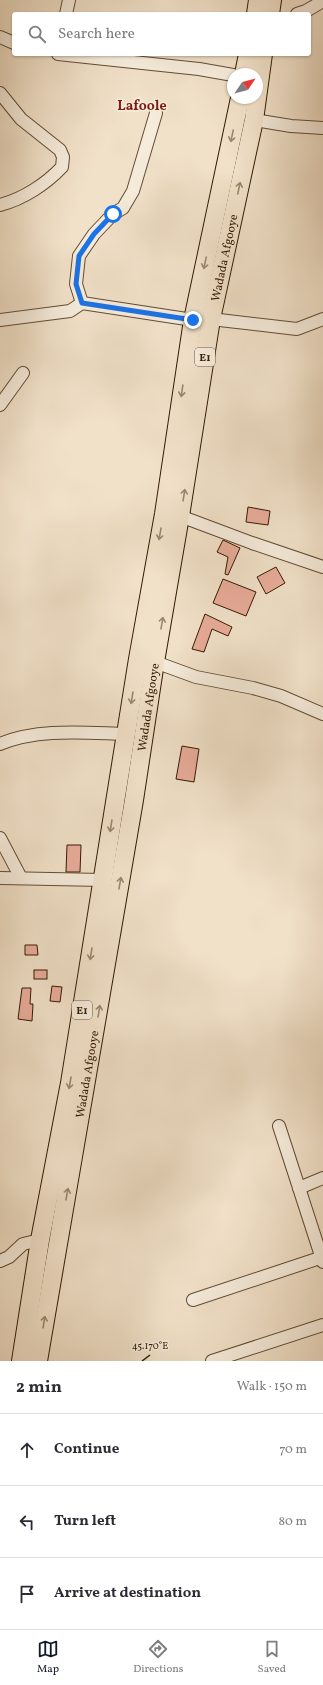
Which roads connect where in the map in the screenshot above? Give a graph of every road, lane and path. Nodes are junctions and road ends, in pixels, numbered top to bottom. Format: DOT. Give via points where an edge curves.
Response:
graph roads {
  1 [pos="69,0"];
  2 [pos="258,0"];
  3 [pos="272,0"];
  4 [pos="323,1"];
  5 [pos="66,12"];
  6 [pos="256,12"];
  7 [pos="270,12"];
  8 [pos="303,12"];
  9 [pos="82,56"];
  10 [pos="248,56"];
  11 [pos="264,56"];
  12 [pos="245,68"];
  13 [pos="227,74"];
  14 [pos="0,93"];
  15 [pos="239,104"];
  16 [pos="156,113"];
  17 [pos="254,120"];
  18 [pos="323,128"];
  19 [pos="0,205"];
  20 [pos="82,303"];
  21 [pos="211,319"];
  22 [pos="323,319"];
  23 [pos="0,320"];
  24 [pos="193,320"];
  25 [pos="23,373"];
  26 [pos="0,405"];
  27 [pos="180,516"];
  28 [pos="323,567"];
  29 [pos="155,662"];
  30 [pos="323,714"];
  31 [pos="126,734"];
  32 [pos="0,744"];
  33 [pos="0,838"];
  34 [pos="0,878"];
  35 [pos="21,878"];
  36 [pos="103,880"];
  37 [pos="279,1126"];
  38 [pos="323,1178"];
  39 [pos="299,1188"];
  40 [pos="40,1240"];
  41 [pos="323,1259"];
  42 [pos="0,1261"];
  43 [pos="193,1300"];
  44 [pos="323,1324"];
  45 [pos="240,1357"];
  46 [pos="21,1361"];
  47 [pos="38,1361"];
  48 [pos="212,1361"];
  1 -- 5 [label="street"];
  2 -- 6 [label="highway"];
  3 -- 7 [label="highway"];
  4 -- 8 [label="street"];
  9 -- 13 [label="street"];
  10 -- 12 [label="highway"];
  11 -- 17 [label="highway, Wadada Afgooye / E1"];
  14 -- 19 [label="street" via="21,119 60,150 62,167 36,189"];
  15 -- 24 [label="highway, Wadada Afgooye / E1, one-way"];
  16 -- 20 [label="street" via="133,191 123,208 113,214 94,234 79,256 76,284"];
  17 -- 18 [label="street"];
  21 -- 17 [label="highway, Wadada Afgooye / E1, one-way"];
  20 -- 23 [label="street" via="70,311"];
  20 -- 24 [label="street"];
  21 -- 22 [label="street" via="297,329"];
  27 -- 21 [label="highway, Wadada Afgooye / E1, one-way"];
  24 -- 31 [label="highway, Wadada Afgooye / E1, one-way" via="165,506"];
  25 -- 26 [label="street"];
  27 -- 28 [label="street"];
  29 -- 27 [label="highway, Wadada Afgooye / E1, one-way"];
  29 -- 30 [label="street" via="196,677 281,696"];
  47 -- 29 [label="highway, Wadada Afgooye / E1, one-way" via="134,800"];
  31 -- 32 [label="street" via="56,733 12,739"];
  31 -- 36 [label="highway, Wadada Afgooye / E1, one-way"];
  33 -- 35 [label="street"];
  34 -- 35 [label="street"];
  35 -- 36 [label="street"];
  36 -- 40 [label="highway, Wadada Afgooye / E1, one-way" via="70,1083"];
  37 -- 39 [label="street"];
  38 -- 39 [label="street"];
  39 -- 41 [label="street"];
  40 -- 42 [label="street" via="23,1244 9,1258"];
  40 -- 46 [label="highway, Wadada Afgooye / E1"];
  41 -- 43 [label="street"];
  44 -- 45 [label="street"];
  45 -- 48 [label="street"];
}
